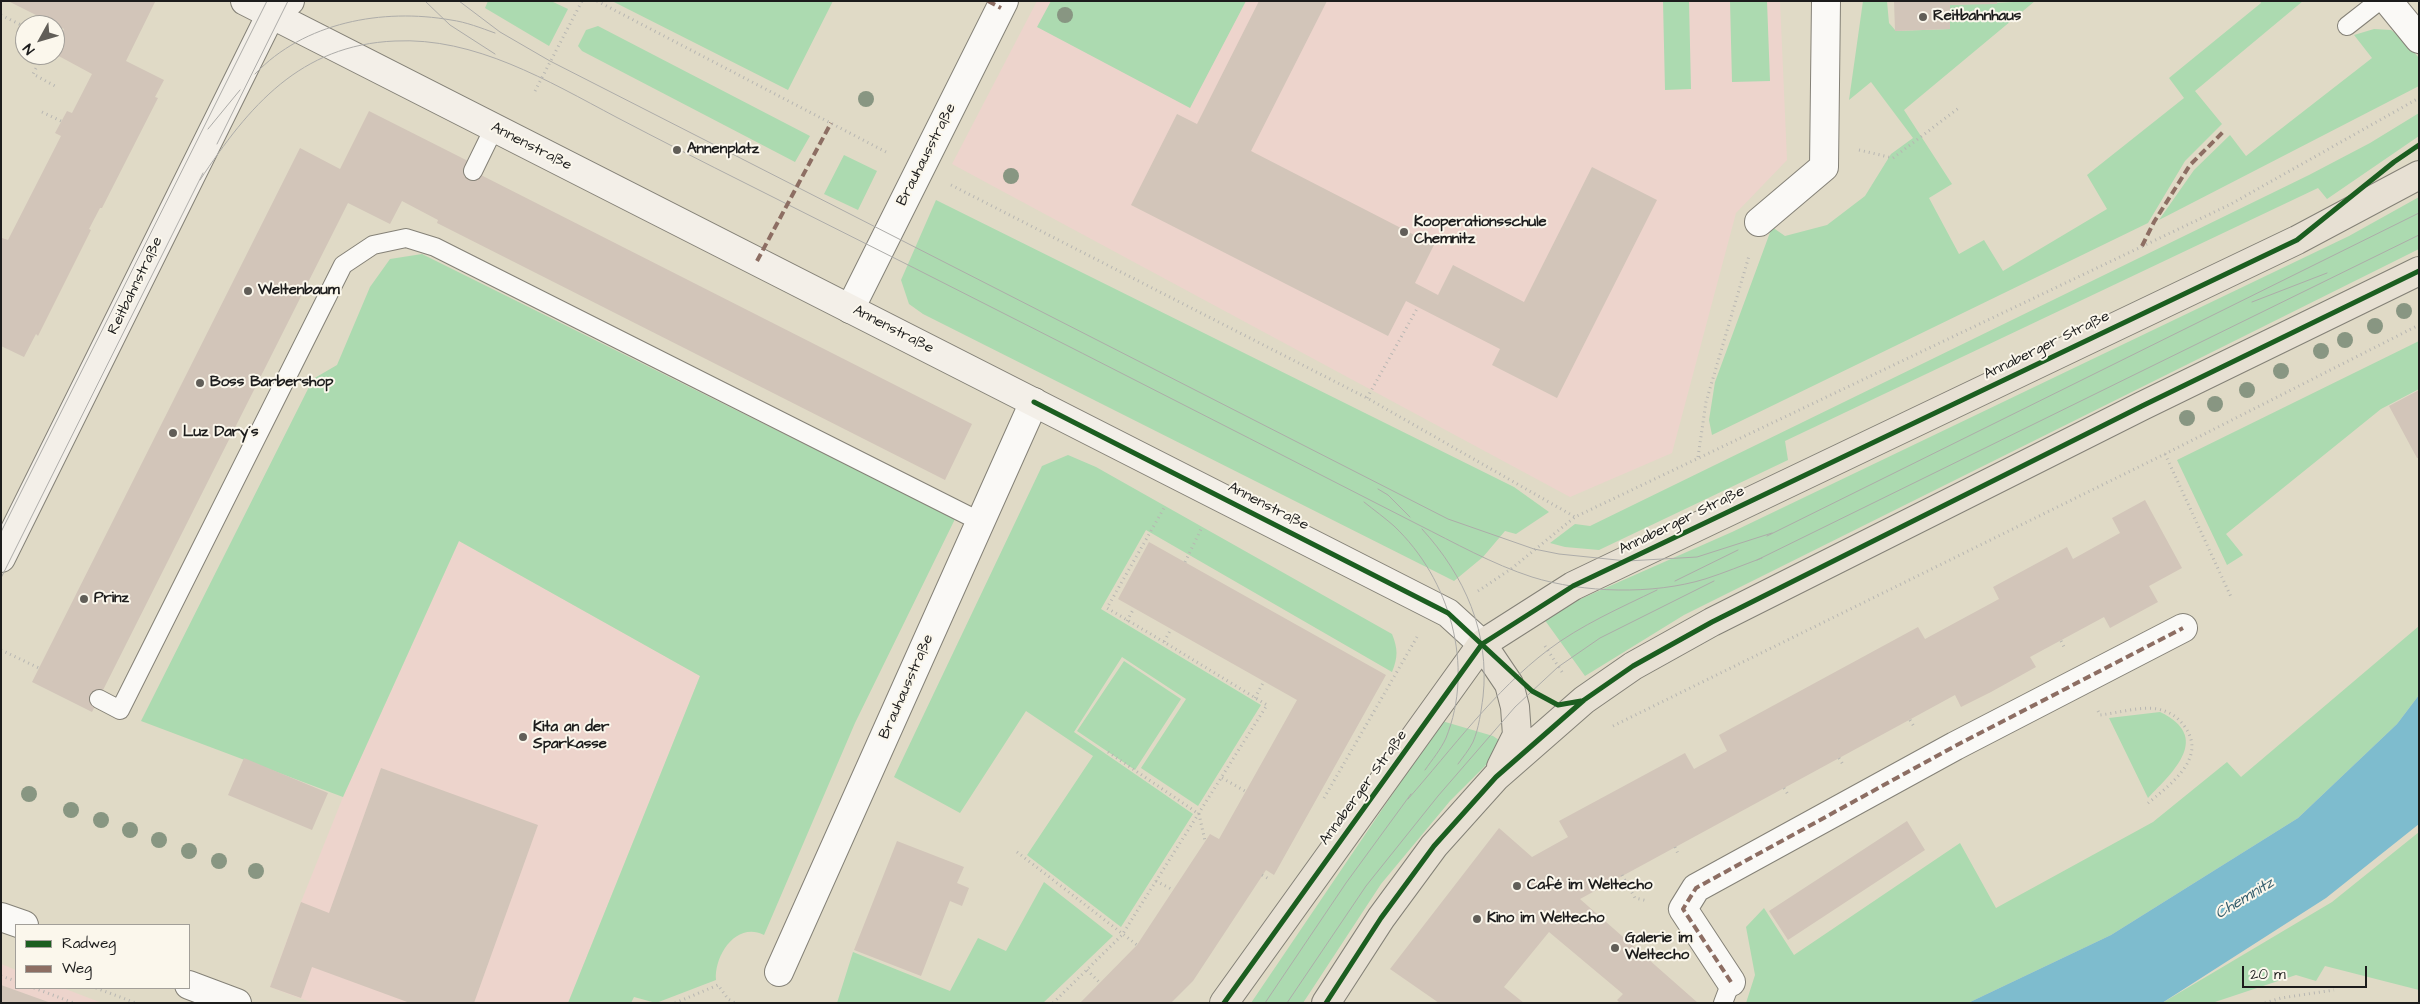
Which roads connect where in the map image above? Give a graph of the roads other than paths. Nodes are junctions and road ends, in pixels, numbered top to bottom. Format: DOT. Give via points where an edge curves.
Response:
graph roads {
  1 [pos="245,1"];
  2 [pos="1004,1"];
  3 [pos="1826,1"];
  4 [pos="2380,1"];
  5 [pos="2388,1"];
  6 [pos="277,6"];
  7 [pos="2347,26"];
  8 [pos="2419,39"];
  9 [pos="494,128"];
  10 [pos="473,171"];
  11 [pos="2419,175"];
  12 [pos="1759,222"];
  13 [pos="2419,271"];
  14 [pos="850,308"];
  15 [pos="1034,402"];
  16 [pos="981,522"];
  17 [pos="1,558"];
  18 [pos="2183,628"];
  19 [pos="1482,644"];
  20 [pos="99,699"];
  21 [pos="1496,777"];
  22 [pos="1,917"];
  23 [pos="21,924"];
  24 [pos="779,972"];
  25 [pos="190,985"];
  26 [pos="1727,993"];
  27 [pos="1337,996"];
  28 [pos="237,1003"];
  29 [pos="1224,1003"];
  1 -- 6 [label="street, Annenstraße"];
  2 -- 14 [label="street, Brauhausstraße"];
  3 -- 12 [label="street" via="1824,167"];
  4 -- 7 [label="lane"];
  5 -- 8 [label="street"];
  6 -- 9 [label="street, Annenstraße"];
  6 -- 17 [label="street, Reitbahnstraße"];
  9 -- 10 [label="lane"];
  9 -- 14 [label="street, Annenstraße"];
  11 -- 19 [label="main road, Annaberger Straße" via="2297,240 1573,586"];
  13 -- 21 [label="main road" via="2142,406 1680,639 1584,700"];
  14 -- 15 [label="street, Annenstraße"];
  15 -- 16 [label="street, Brauhausstraße"];
  15 -- 19 [label="street, Annenstraße" via="1448,612"];
  16 -- 20 [label="lane" via="435,247 406,238 373,245 343,266 120,710"];
  16 -- 24 [label="street, Brauhausstraße"];
  18 -- 26 [label="street" via="1955,746 1696,888 1683,909"];
  19 -- 21 [label="main road, Annenstraße" via="1509,684 1515,707 1517,735"];
  19 -- 29 [label="main road, Annaberger Straße"];
  21 -- 27 [label="main road" via="1434,846 1381,918"];
  22 -- 23 [label="street"];
  25 -- 28 [label="street"];
}
